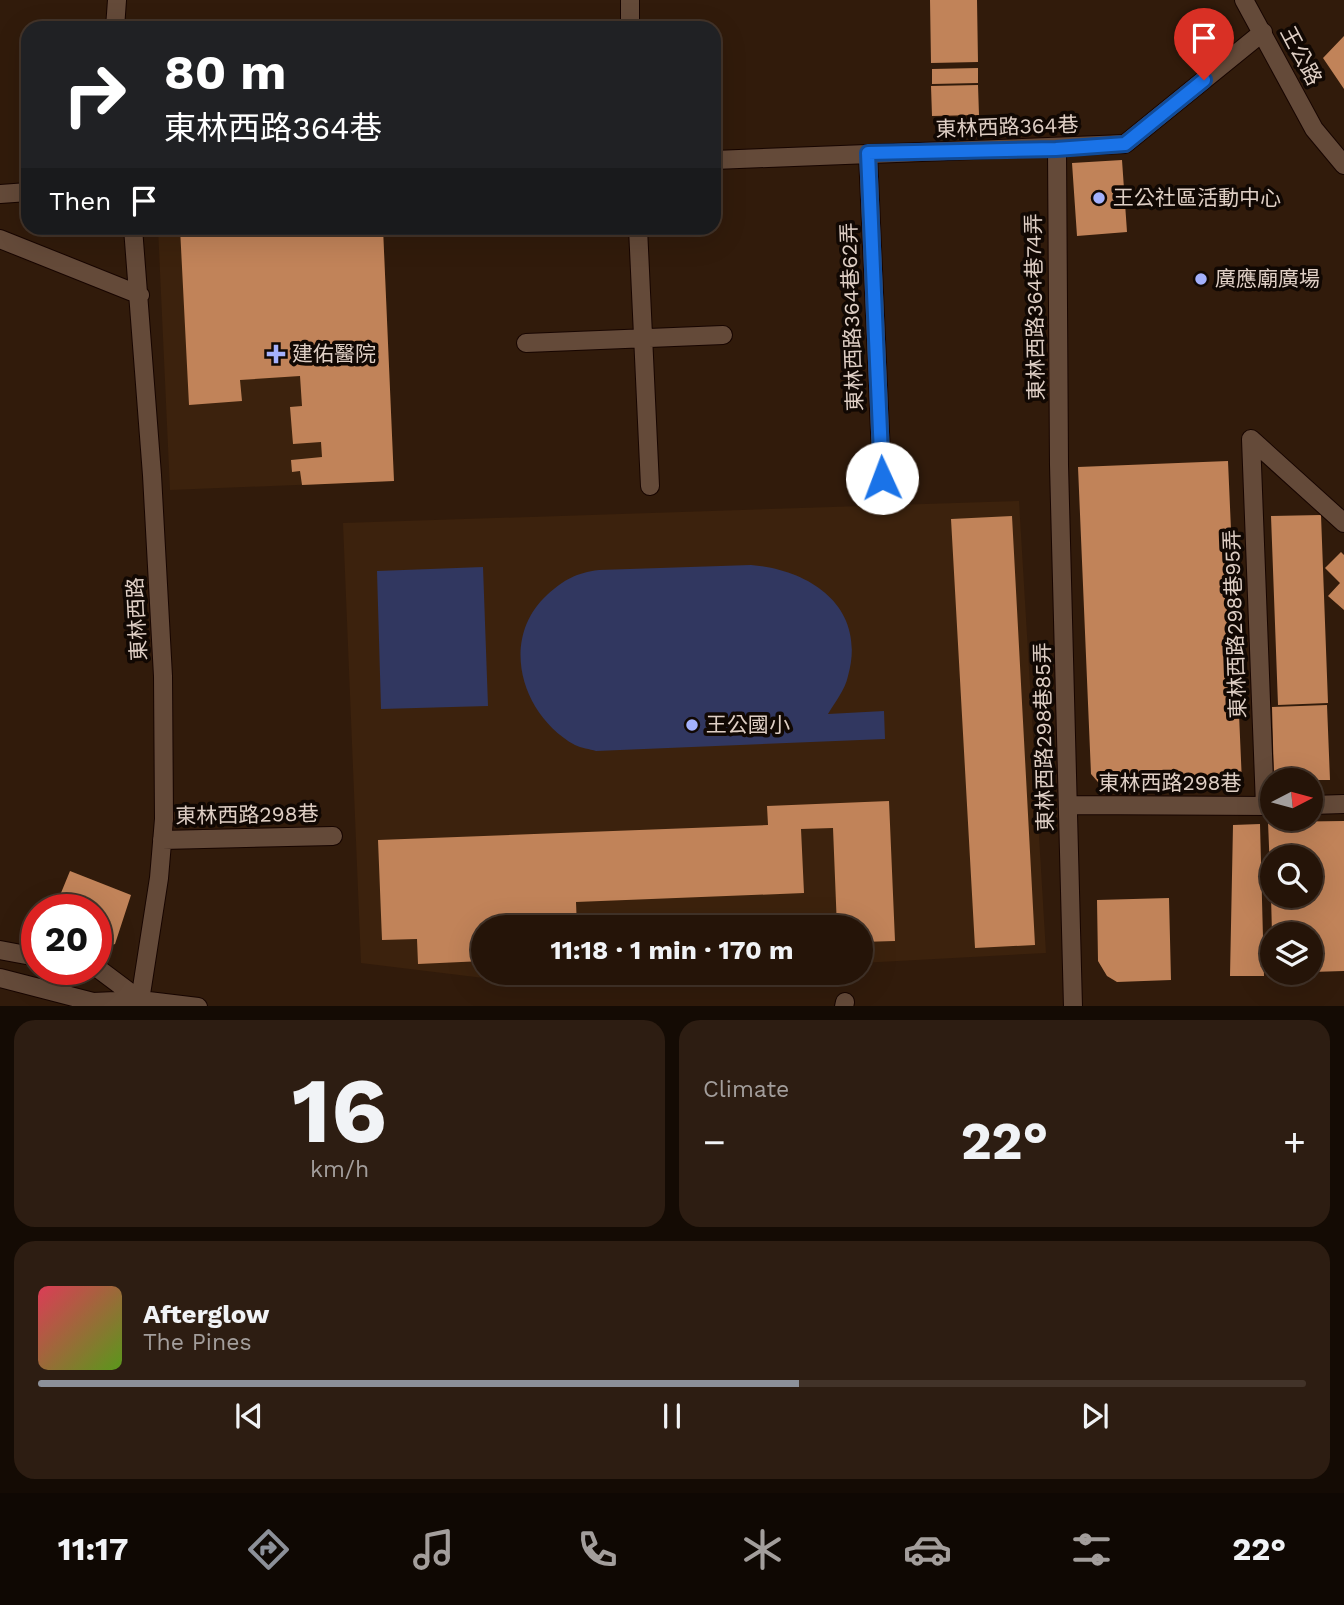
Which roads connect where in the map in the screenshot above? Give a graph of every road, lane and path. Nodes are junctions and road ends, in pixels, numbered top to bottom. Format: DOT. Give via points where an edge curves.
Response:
graph roads {
  1 [pos="117,0"];
  2 [pos="630,0"];
  3 [pos="1244,0"];
  4 [pos="115,21"];
  5 [pos="631,21"];
  6 [pos="1263,32"];
  7 [pos="1056,149"];
  8 [pos="868,153"];
  9 [pos="721,160"];
  10 [pos="1344,165"];
  11 [pos="21,192"];
  12 [pos="0,194"];
  13 [pos="134,235"];
  14 [pos="638,235"];
  15 [pos="0,239"];
  16 [pos="140,295"];
  17 [pos="723,335"];
  18 [pos="644,338"];
  19 [pos="526,343"];
  20 [pos="1059,466"];
  21 [pos="882,478"];
  22 [pos="650,486"];
  23 [pos="1344,523"];
  24 [pos="1267,768"];
  25 [pos="1344,804"];
  26 [pos="1068,805"];
  27 [pos="1323,805"];
  28 [pos="1260,806"];
  29 [pos="333,836"];
  30 [pos="162,840"];
  31 [pos="0,950"];
  32 [pos="21,954"];
  33 [pos="0,978"];
  34 [pos="112,980"];
  35 [pos="140,1003"];
  36 [pos="198,1006"];
  37 [pos="1073,1006"];
  1 -- 4 [label="street"];
  2 -- 5 [label="street"];
  3 -- 6 [label="street, 王公路"];
  6 -- 7 [label="street, 東林西路364巷" via="1125,144"];
  6 -- 10 [label="street, 王公路" via="1314,129"];
  7 -- 8 [label="street, 東林西路364巷"];
  7 -- 20 [label="street, 東林西路364巷74弄"];
  8 -- 9 [label="street, 東林西路364巷"];
  8 -- 21 [label="street, 東林西路364巷62弄"];
  11 -- 12 [label="street"];
  13 -- 16 [label="street, 東林西路"];
  14 -- 18 [label="street"];
  15 -- 16 [label="street"];
  16 -- 30 [label="street, 東林西路" via="163,676"];
  17 -- 18 [label="street"];
  18 -- 19 [label="street"];
  18 -- 22 [label="street"];
  20 -- 26 [label="street, 東林西路298巷85弄"];
  23 -- 24 [label="street, 東林西路298巷95弄" via="1251,439"];
  25 -- 27 [label="street"];
  26 -- 28 [label="street, 東林西路298巷"];
  26 -- 37 [label="street, 東林西路298巷85弄"];
  29 -- 30 [label="street, 東林西路298巷"];
  30 -- 35 [label="street, 東林西路"];
  31 -- 32 [label="street"];
  33 -- 35 [label="street" via="93,1002"];
  34 -- 35 [label="street"];
  35 -- 36 [label="street"];
}
